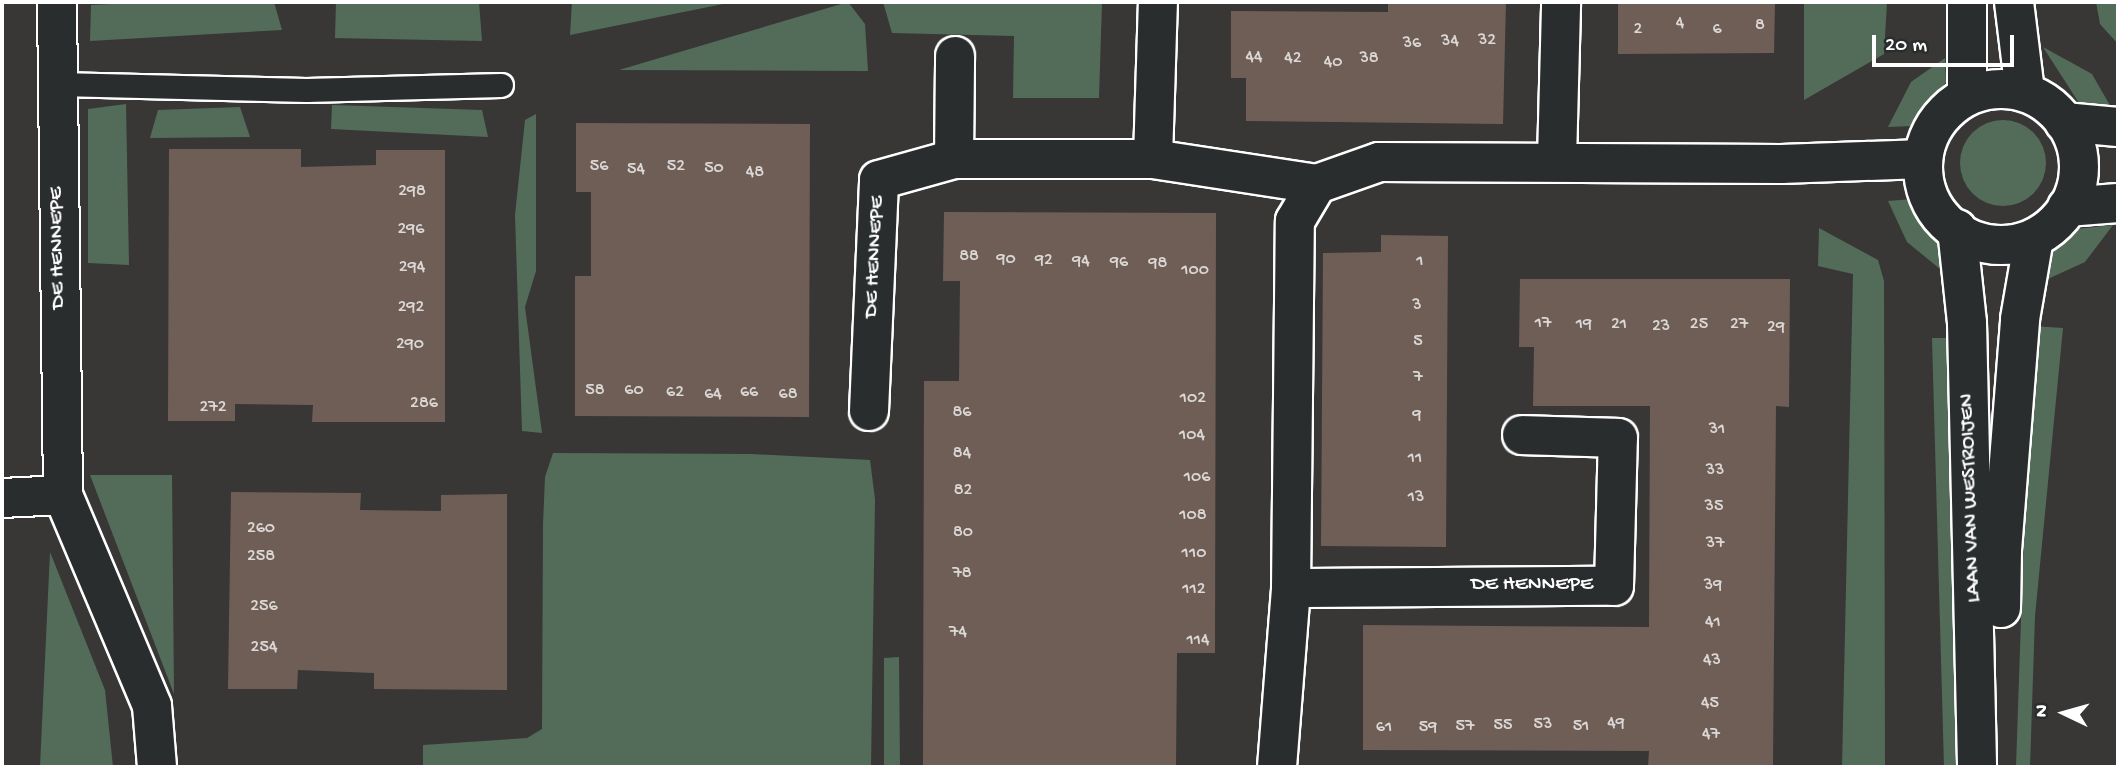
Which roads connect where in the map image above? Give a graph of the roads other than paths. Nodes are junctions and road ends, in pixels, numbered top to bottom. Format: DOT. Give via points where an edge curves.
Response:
graph roads {
  1 [pos="57,2"];
  2 [pos="1158,2"];
  3 [pos="1561,2"];
  4 [pos="1967,2"];
  5 [pos="2014,2"];
  6 [pos="955,56"];
  7 [pos="58,85"];
  8 [pos="501,85"];
  9 [pos="2025,92"];
  10 [pos="1968,95"];
  11 [pos="2064,122"];
  12 [pos="2118,127"];
  13 [pos="954,159"];
  14 [pos="1153,159"];
  15 [pos="1923,159"];
  16 [pos="1557,160"];
  17 [pos="1317,184"];
  18 [pos="2118,203"];
  19 [pos="2067,207"];
  20 [pos="1957,229"];
  21 [pos="2034,238"];
  22 [pos="869,411"];
  23 [pos="1522,435"];
  24 [pos="63,495"];
  25 [pos="2,498"];
  26 [pos="1291,588"];
  27 [pos="157,767"];
  28 [pos="1277,767"];
  29 [pos="1978,767"];
  30 [pos="2001,767"];
  1 -- 7 [label="street, DE HENNEPE"];
  2 -- 14 [label="street"];
  3 -- 16 [label="street"];
  4 -- 10 [label="street"];
  5 -- 9 [label="street"];
  6 -- 13 [label="street"];
  7 -- 8 [label="lane" via="306,90"];
  7 -- 24 [label="street, DE HENNEPE"];
  9 -- 10 [label="street" via="1991,88"];
  9 -- 11 [label="street" via="2052,107"];
  10 -- 15 [label="street" via="1945,111 1930,133"];
  11 -- 12 [label="street"];
  11 -- 19 [label="street" via="2079,162 2076,193"];
  13 -- 14 [label="street, DE HENNEPE"];
  13 -- 22 [label="street, DE HENNEPE" via="879,180"];
  14 -- 17 [label="street, DE HENNEPE"];
  15 -- 16 [label="street, DE HENNEPE" via="1781,163"];
  15 -- 20 [label="street" via="1927,192 1944,220"];
  16 -- 17 [label="street, DE HENNEPE" via="1379,162"];
  17 -- 26 [label="street" via="1295,221"];
  18 -- 19 [label="street"];
  19 -- 21 [label="street"];
  20 -- 21 [label="street" via="1971,240 2004,245"];
  20 -- 29 [label="street, LAAN VAN WESTROIJEN" via="1968,336"];
  21 -- 30 [label="street, LAAN VAN WESTROIJEN" via="2020,318 2001,550"];
  23 -- 26 [label="street, DE HENNEPE" via="1618,438 1614,586"];
  24 -- 25 [label="street"];
  24 -- 27 [label="street, DE HENNEPE" via="152,706"];
  26 -- 28 [label="street"];
}
